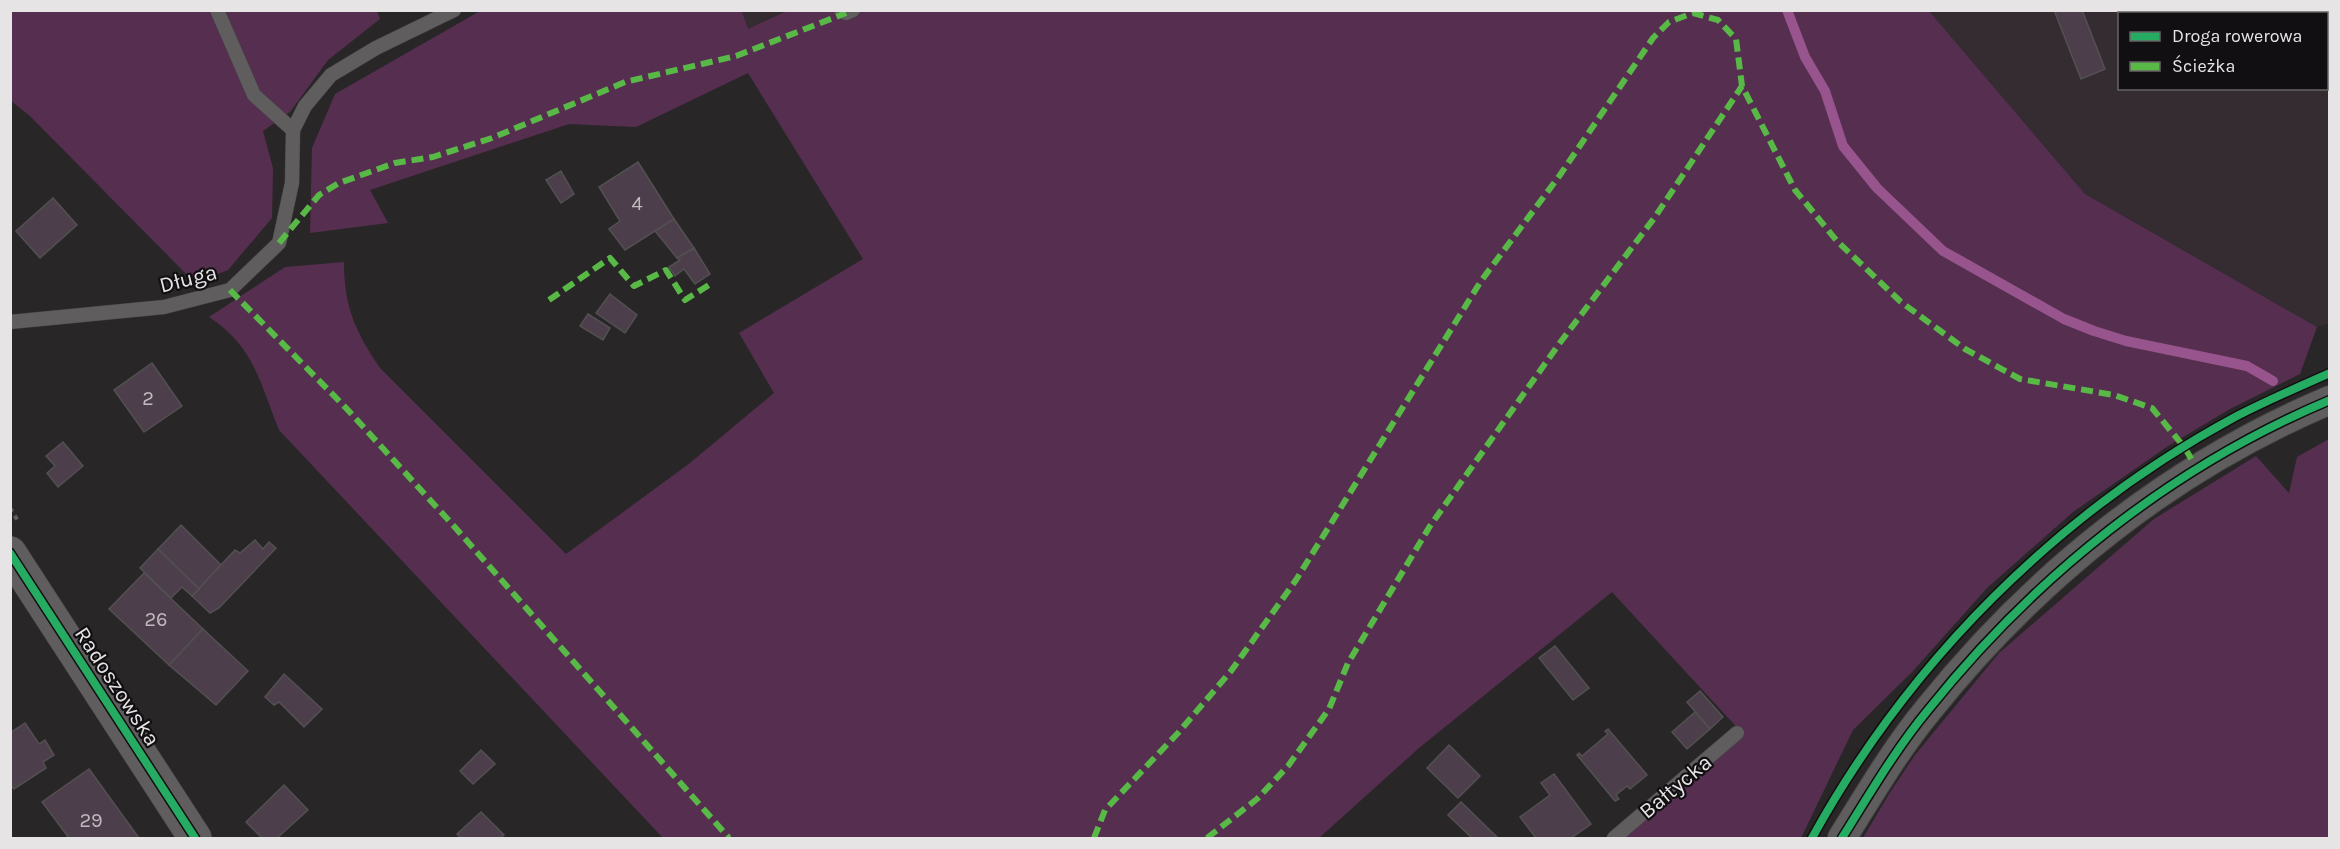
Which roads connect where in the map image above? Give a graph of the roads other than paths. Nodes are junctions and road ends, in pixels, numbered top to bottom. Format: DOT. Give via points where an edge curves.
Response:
graph roads {
  1 [pos="217,10"];
  2 [pos="454,10"];
  3 [pos="841,10"];
  4 [pos="853,10"];
  5 [pos="294,130"];
  6 [pos="10,322"];
  7 [pos="2330,400"];
  8 [pos="10,553"];
  9 [pos="1737,734"];
  10 [pos="195,838"];
  11 [pos="1614,838"];
  12 [pos="1842,838"];
  1 -- 5 [label="lane" via="254,95"];
  2 -- 5 [label="lane, Długa" via="331,75 305,106"];
  3 -- 4 [label="lane"];
  5 -- 6 [label="lane, Długa" via="292,183 279,243 230,290 164,307"];
  7 -- 12 [label="street" via="2197,469 2123,518 2058,571 1998,628 1927,711"];
  8 -- 10 [label="street, Radoszowska"];
  9 -- 11 [label="lane, Bałtycka"];
}
